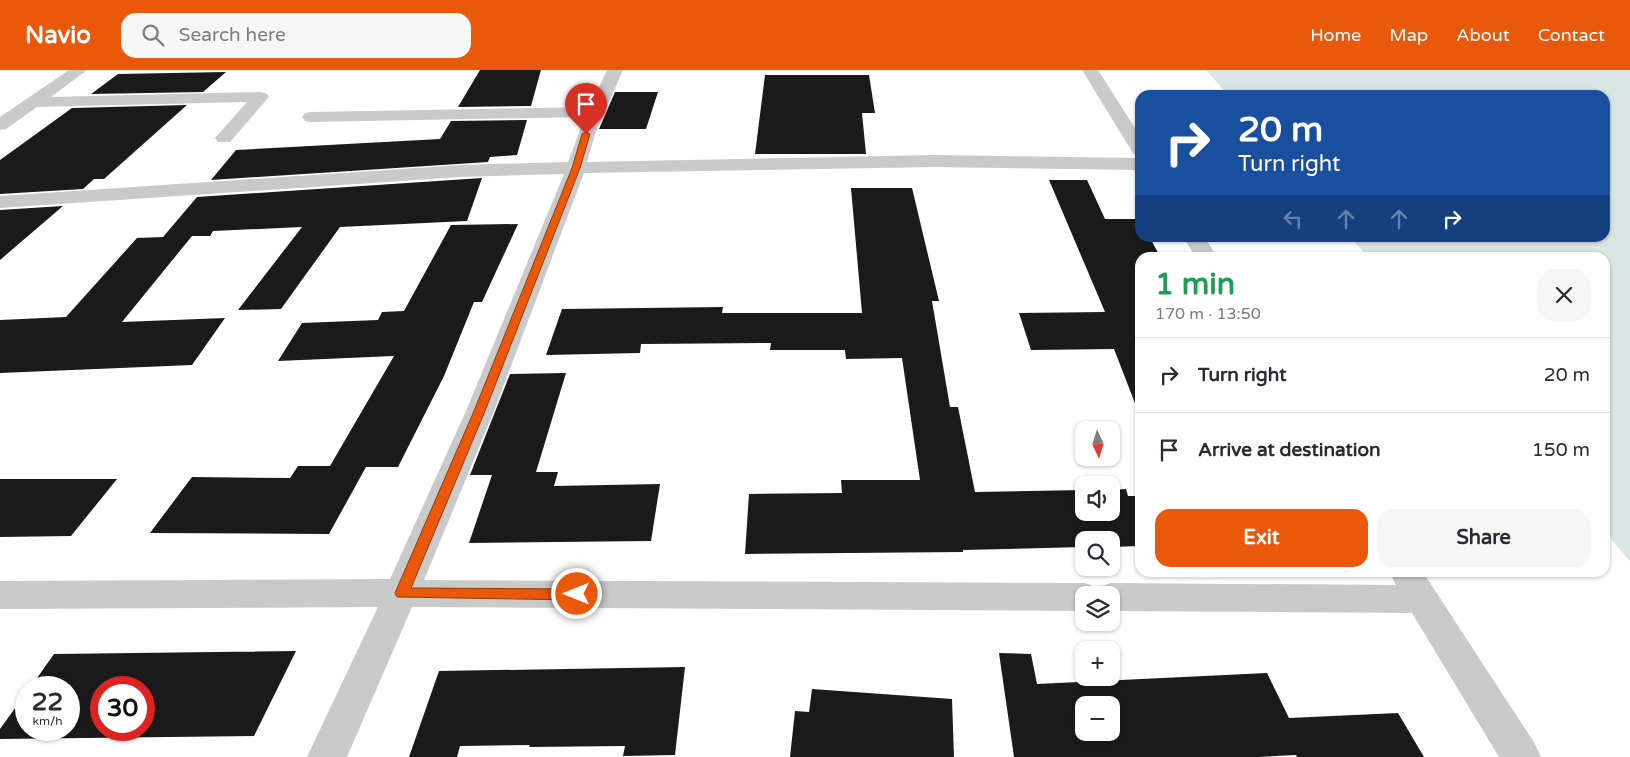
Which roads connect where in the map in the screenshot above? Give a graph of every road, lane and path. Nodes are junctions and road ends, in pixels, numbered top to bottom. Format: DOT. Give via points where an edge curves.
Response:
graph roads {
  1 [pos="79,70"];
  2 [pos="615,70"];
  3 [pos="1090,70"];
  4 [pos="33,102"];
  5 [pos="596,112"];
  6 [pos="312,116"];
  7 [pos="0,125"];
  8 [pos="224,138"];
  9 [pos="1135,142"];
  10 [pos="1135,164"];
  11 [pos="576,168"];
  12 [pos="0,202"];
  13 [pos="1413,586"];
  14 [pos="402,593"];
  15 [pos="0,595"];
  16 [pos="1075,597"];
  17 [pos="1120,597"];
  18 [pos="327,757"];
  19 [pos="1522,757"];
  1 -- 4 [label="street"];
  2 -- 5 [label="street"];
  3 -- 9 [label="street"];
  4 -- 7 [label="street"];
  4 -- 8 [label="street" via="261,97"];
  5 -- 6 [label="street"];
  5 -- 11 [label="street"];
  10 -- 11 [label="street" via="916,162"];
  11 -- 12 [label="street" via="460,171"];
  11 -- 14 [label="street" via="480,411"];
  13 -- 17 [label="street"];
  13 -- 19 [label="street"];
  14 -- 15 [label="street"];
  14 -- 16 [label="street"];
  14 -- 18 [label="street"];
}
